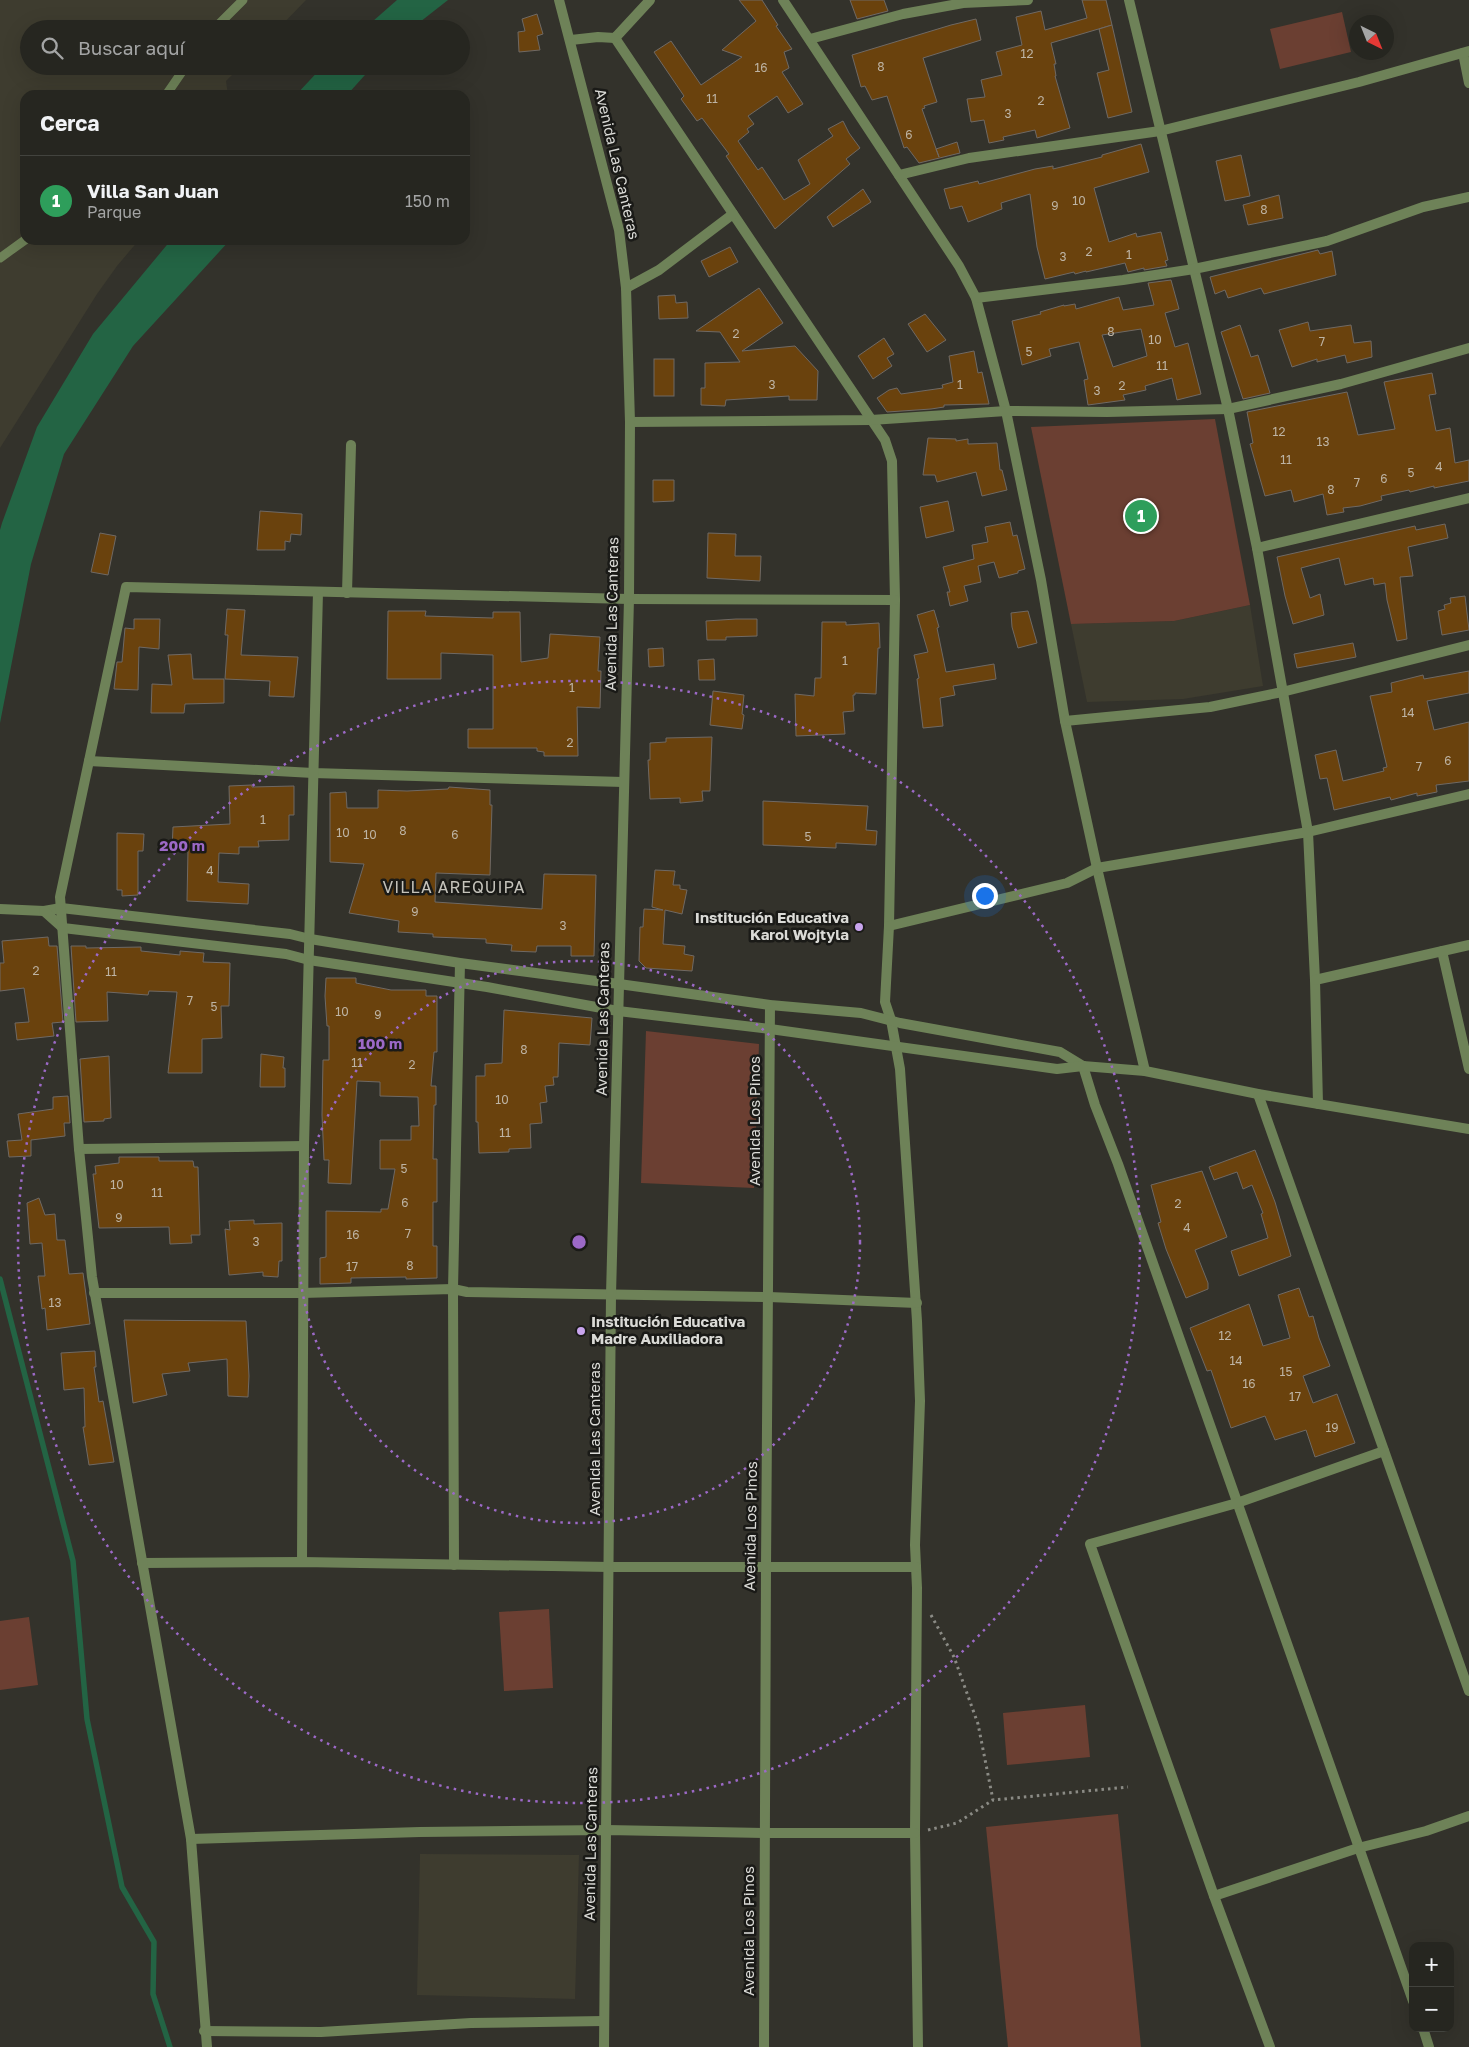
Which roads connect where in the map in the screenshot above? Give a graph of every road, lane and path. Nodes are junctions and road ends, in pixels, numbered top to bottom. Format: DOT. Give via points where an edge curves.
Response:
graph roads {
  1 [pos="242,0"];
  2 [pos="560,0"];
  3 [pos="650,0"];
  4 [pos="783,0"];
  5 [pos="1028,0"];
  6 [pos="1129,0"];
  7 [pos="223,20"];
  8 [pos="614,38"];
  9 [pos="810,39"];
  10 [pos="571,40"];
  11 [pos="1466,52"];
  12 [pos="180,75"];
  13 [pos="1469,83"];
  14 [pos="169,90"];
  15 [pos="1160,130"];
  16 [pos="899,175"];
  17 [pos="1469,197"];
  18 [pos="733,214"];
  19 [pos="20,244"];
  20 [pos="0,258"];
  21 [pos="1194,269"];
  22 [pos="626,288"];
  23 [pos="976,298"];
  24 [pos="1469,348"];
  25 [pos="1228,409"];
  26 [pos="1006,411"];
  27 [pos="871,420"];
  28 [pos="630,422"];
  29 [pos="351,445"];
  30 [pos="1469,498"];
  31 [pos="1257,548"];
  32 [pos="318,592"];
  33 [pos="347,593"];
  34 [pos="629,599"];
  35 [pos="895,600"];
  36 [pos="1469,645"];
  37 [pos="1282,692"];
  38 [pos="1065,721"];
  39 [pos="89,761"];
  40 [pos="313,773"];
  41 [pos="623,782"];
  42 [pos="1469,794"];
  43 [pos="1308,832"];
  44 [pos="1097,868"];
  45 [pos="61,908"];
  46 [pos="0,910"];
  47 [pos="44,912"];
  48 [pos="889,926"];
  49 [pos="63,928"];
  50 [pos="310,939"];
  51 [pos="1469,945"];
  52 [pos="1442,951"];
  53 [pos="309,960"];
  54 [pos="460,963"];
  55 [pos="1315,980"];
  56 [pos="459,983"];
  57 [pos="619,984"];
  58 [pos="770,1005"];
  59 [pos="618,1011"];
  60 [pos="891,1020"];
  61 [pos="770,1029"];
  62 [pos="895,1046"];
  63 [pos="1083,1066"];
  64 [pos="1469,1069"];
  65 [pos="1145,1071"];
  66 [pos="1258,1094"];
  67 [pos="1318,1104"];
  68 [pos="1469,1129"];
  69 [pos="304,1146"];
  70 [pos="79,1149"];
  71 [pos="453,1289"];
  72 [pos="94,1293"];
  73 [pos="302,1293"];
  74 [pos="611,1295"];
  75 [pos="769,1297"];
  76 [pos="917,1303"];
  77 [pos="1384,1451"];
  78 [pos="1238,1502"];
  79 [pos="302,1562"];
  80 [pos="142,1563"];
  81 [pos="454,1565"];
  82 [pos="610,1567"];
  83 [pos="766,1567"];
  84 [pos="916,1567"];
  85 [pos="931,1614"];
  86 [pos="1465,1665"];
  87 [pos="1469,1691"];
  88 [pos="1128,1787"];
  89 [pos="993,1800"];
  90 [pos="1469,1816"];
  91 [pos="607,1830"];
  92 [pos="765,1833"];
  93 [pos="916,1833"];
  94 [pos="191,1839"];
  95 [pos="1358,1848"];
  96 [pos="1214,1896"];
  97 [pos="1409,1990"];
  98 [pos="604,2021"];
  99 [pos="204,2031"];
  100 [pos="1423,2032"];
  101 [pos="207,2047"];
  102 [pos="604,2047"];
  103 [pos="764,2047"];
  104 [pos="918,2047"];
  105 [pos="1270,2047"];
  106 [pos="1429,2047"];
  1 -- 7 [label="lane"];
  2 -- 10 [label="street, Avenida Las Canteras"];
  3 -- 8 [label="street"];
  4 -- 9 [label="street"];
  5 -- 9 [label="street" via="955,5 903,14"];
  6 -- 15 [label="street"];
  8 -- 10 [label="street"];
  8 -- 18 [label="street"];
  9 -- 16 [label="street"];
  10 -- 22 [label="street, Avenida Las Canteras" via="619,230"];
  11 -- 13 [label="street"];
  11 -- 15 [label="street" via="1359,82"];
  12 -- 14 [label="lane"];
  15 -- 16 [label="street" via="969,158"];
  15 -- 21 [label="street"];
  16 -- 23 [label="street" via="959,266"];
  17 -- 21 [label="street" via="1423,207 1327,242"];
  18 -- 22 [label="street" via="659,270"];
  18 -- 27 [label="street"];
  19 -- 20 [label="lane"];
  21 -- 23 [label="street"];
  21 -- 25 [label="street"];
  22 -- 28 [label="street, Avenida Las Canteras"];
  23 -- 26 [label="street"];
  24 -- 25 [label="street" via="1341,384"];
  25 -- 26 [label="street"];
  25 -- 31 [label="street"];
  26 -- 27 [label="street"];
  26 -- 38 [label="street" via="1041,580"];
  27 -- 28 [label="street"];
  27 -- 35 [label="street" via="885,440 892,461"];
  28 -- 34 [label="street, Avenida Las Canteras"];
  29 -- 33 [label="street"];
  30 -- 31 [label="street"];
  31 -- 37 [label="street"];
  32 -- 33 [label="street"];
  32 -- 39 [label="street" via="126,587"];
  32 -- 40 [label="street"];
  33 -- 34 [label="street"];
  34 -- 35 [label="street"];
  34 -- 41 [label="street, Avenida Las Canteras"];
  35 -- 48 [label="street"];
  36 -- 37 [label="street"];
  37 -- 38 [label="street" via="1210,707"];
  37 -- 43 [label="street"];
  38 -- 44 [label="street"];
  39 -- 40 [label="street"];
  39 -- 45 [label="street" via="60,897"];
  40 -- 41 [label="street"];
  40 -- 50 [label="street"];
  41 -- 57 [label="street, Avenida Las Canteras"];
  42 -- 43 [label="street"];
  43 -- 44 [label="street"];
  43 -- 55 [label="street"];
  44 -- 48 [label="street" via="1067,883"];
  44 -- 65 [label="street"];
  45 -- 47 [label="street"];
  45 -- 49 [label="street"];
  45 -- 50 [label="street"];
  46 -- 47 [label="street"];
  47 -- 49 [label="street"];
  48 -- 60 [label="street" via="885,1002"];
  49 -- 53 [label="street" via="286,954"];
  49 -- 70 [label="street"];
  50 -- 53 [label="street"];
  50 -- 54 [label="street"];
  51 -- 52 [label="street"];
  52 -- 55 [label="street"];
  52 -- 64 [label="street"];
  53 -- 56 [label="street"];
  53 -- 69 [label="street"];
  54 -- 56 [label="street"];
  54 -- 57 [label="street"];
  55 -- 67 [label="street"];
  56 -- 59 [label="street"];
  56 -- 71 [label="street"];
  57 -- 58 [label="street"];
  57 -- 59 [label="street, Avenida Las Canteras"];
  58 -- 60 [label="street" via="861,1013"];
  58 -- 61 [label="street, Avenida Los Pinos"];
  59 -- 61 [label="street"];
  59 -- 74 [label="street, Avenida Las Canteras"];
  60 -- 62 [label="street"];
  60 -- 63 [label="street" via="1060,1052"];
  61 -- 62 [label="street"];
  61 -- 75 [label="street, Avenida Los Pinos"];
  62 -- 63 [label="street" via="1057,1069"];
  62 -- 76 [label="street" via="900,1069"];
  63 -- 65 [label="street"];
  63 -- 78 [label="street"];
  65 -- 66 [label="street"];
  66 -- 67 [label="street"];
  66 -- 77 [label="street"];
  67 -- 68 [label="street"];
  69 -- 70 [label="street"];
  69 -- 73 [label="street"];
  70 -- 72 [label="street"];
  71 -- 73 [label="street"];
  71 -- 74 [label="street"];
  71 -- 81 [label="street"];
  72 -- 73 [label="street"];
  72 -- 80 [label="street"];
  73 -- 79 [label="street"];
  74 -- 75 [label="street"];
  74 -- 82 [label="street, Avenida Las Canteras"];
  75 -- 76 [label="street"];
  75 -- 83 [label="street, Avenida Los Pinos"];
  76 -- 84 [label="street" via="920,1401"];
  77 -- 78 [label="street"];
  77 -- 86 [label="street"];
  78 -- 95 [label="street"];
  78 -- 96 [label="street" via="1090,1544"];
  79 -- 80 [label="street"];
  79 -- 81 [label="street"];
  80 -- 94 [label="street"];
  81 -- 82 [label="street"];
  82 -- 83 [label="street"];
  82 -- 91 [label="street, Avenida Las Canteras"];
  83 -- 84 [label="street"];
  83 -- 92 [label="street, Avenida Los Pinos"];
  84 -- 93 [label="street"];
  85 -- 89 [label="path" via="954,1657 978,1724"];
  86 -- 87 [label="street"];
  88 -- 89 [label="path"];
  89 -- 93 [label="path" via="957,1823"];
  90 -- 95 [label="street"];
  91 -- 92 [label="street"];
  91 -- 94 [label="street"];
  91 -- 98 [label="street, Avenida Las Canteras"];
  92 -- 93 [label="street"];
  92 -- 103 [label="street, Avenida Los Pinos"];
  93 -- 104 [label="street"];
  94 -- 99 [label="street"];
  95 -- 96 [label="street"];
  95 -- 97 [label="street"];
  96 -- 105 [label="street"];
  98 -- 99 [label="street" via="471,2023 321,2032"];
  98 -- 102 [label="street, Avenida Las Canteras"];
  99 -- 101 [label="street"];
  100 -- 106 [label="street"];
}
